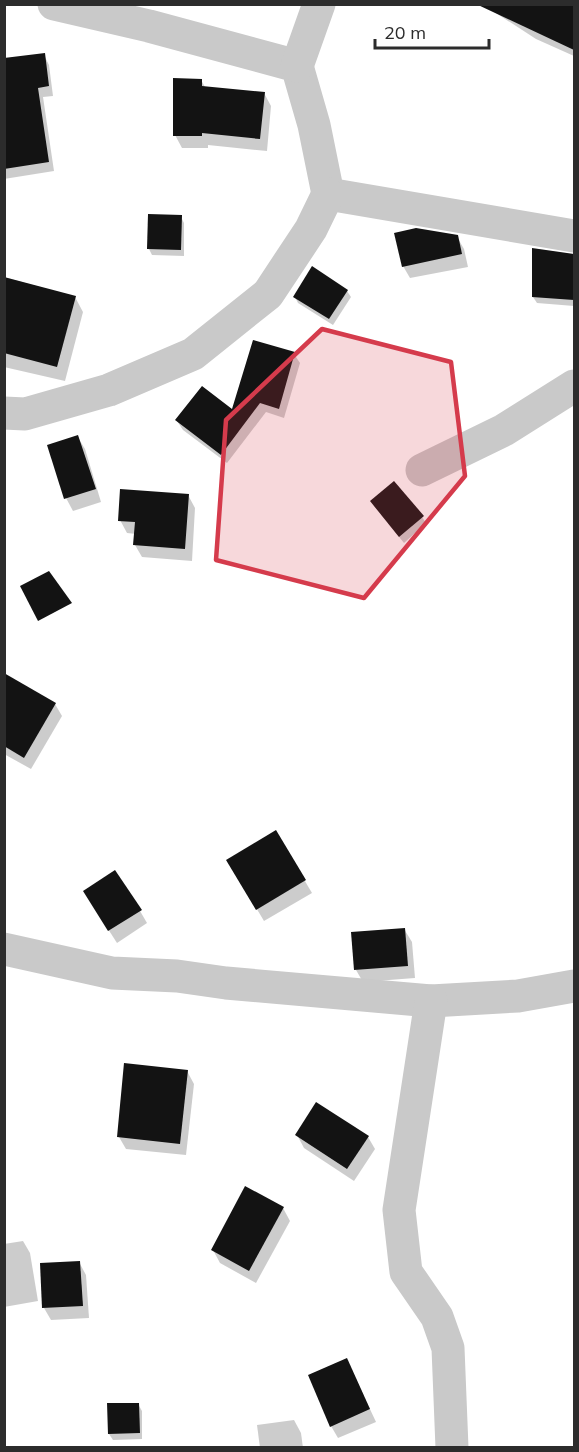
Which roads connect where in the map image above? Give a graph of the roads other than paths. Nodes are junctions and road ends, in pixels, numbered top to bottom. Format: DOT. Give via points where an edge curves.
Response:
graph roads {
  1 [pos="54,4"];
  2 [pos="319,4"];
  3 [pos="297,66"];
  4 [pos="328,194"];
  5 [pos="574,236"];
  6 [pos="574,386"];
  7 [pos="4,413"];
  8 [pos="422,470"];
  9 [pos="4,949"];
  10 [pos="574,986"];
  11 [pos="431,1001"];
  12 [pos="452,1448"];
  1 -- 3 [label="street"];
  2 -- 3 [label="street"];
  3 -- 4 [label="street"];
  4 -- 5 [label="street"];
  4 -- 7 [label="street" via="311,229 268,294 193,354 109,390 25,414"];
  6 -- 8 [label="street" via="504,430"];
  9 -- 11 [label="street" via="112,973"];
  10 -- 11 [label="street" via="518,996"];
  11 -- 12 [label="street" via="399,1210 406,1272 437,1317 448,1348"];
}
